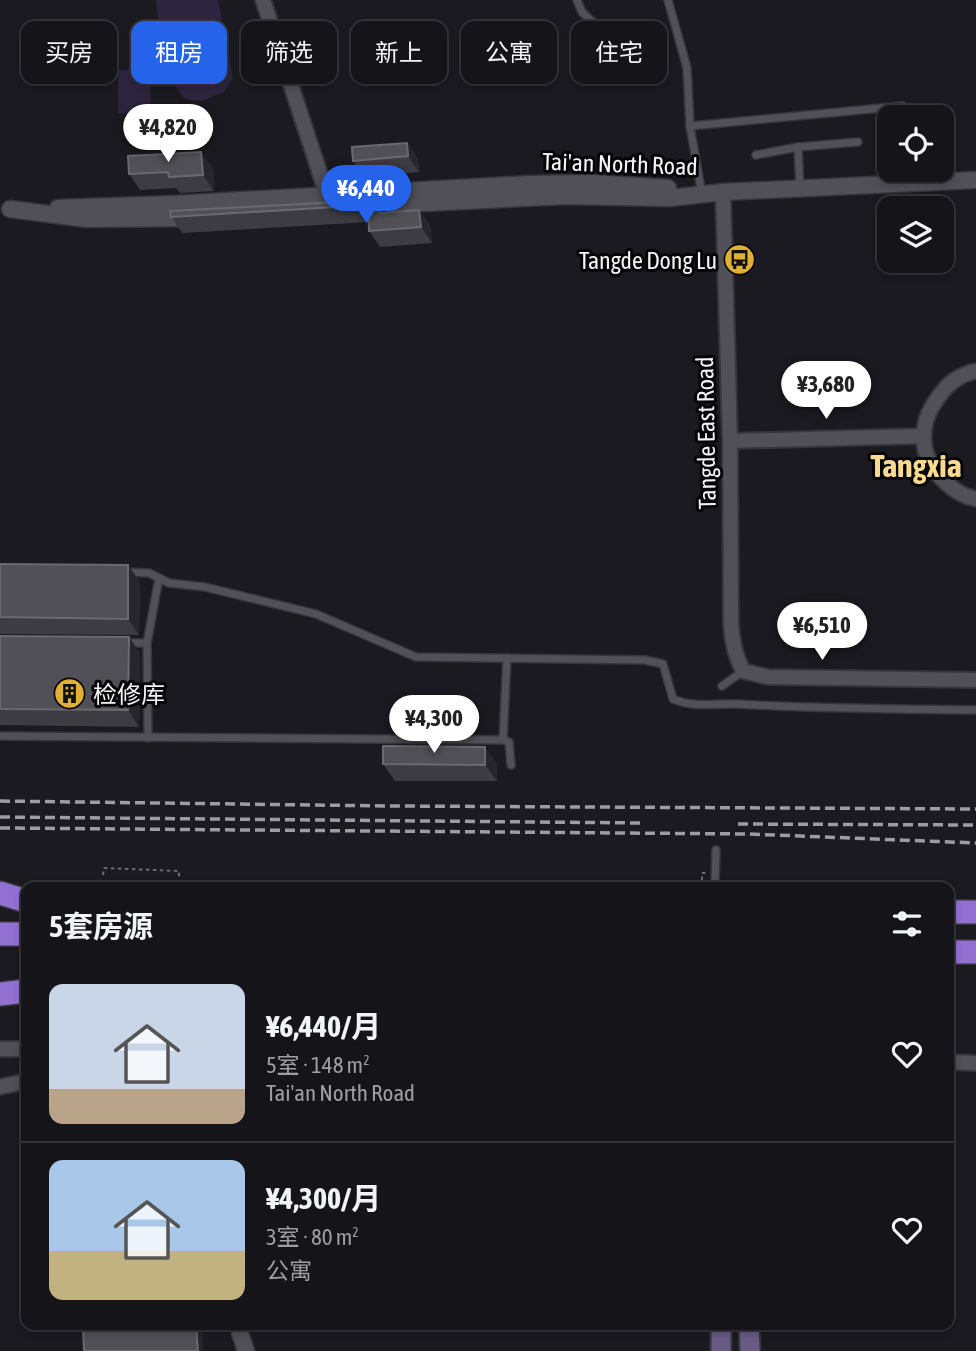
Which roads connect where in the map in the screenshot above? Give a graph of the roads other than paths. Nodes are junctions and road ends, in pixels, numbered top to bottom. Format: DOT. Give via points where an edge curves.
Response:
graph roads {
  1 [pos="263,0"];
  2 [pos="577,0"];
  3 [pos="668,0"];
  4 [pos="593,21"];
  5 [pos="877,108"];
  6 [pos="690,126"];
  7 [pos="858,142"];
  8 [pos="799,147"];
  9 [pos="756,155"];
  10 [pos="976,180"];
  11 [pos="800,188"];
  12 [pos="701,189"];
  13 [pos="723,192"];
  14 [pos="329,202"];
  15 [pos="5,209"];
  16 [pos="976,371"];
  17 [pos="923,436"];
  18 [pos="730,441"];
  19 [pos="976,499"];
  20 [pos="120,572"];
  21 [pos="159,578"];
  22 [pos="120,643"];
  23 [pos="147,643"];
  24 [pos="507,658"];
  25 [pos="743,671"];
  26 [pos="976,680"];
  27 [pos="722,686"];
  28 [pos="976,710"];
  29 [pos="0,736"];
  30 [pos="148,737"];
  31 [pos="503,740"];
  32 [pos="511,765"];
  33 [pos="716,850"];
  34 [pos="715,882"];
  35 [pos="0,895"];
  36 [pos="21,901"];
  37 [pos="21,903"];
  38 [pos="0,904"];
  39 [pos="954,912"];
  40 [pos="976,912"];
  41 [pos="0,934"];
  42 [pos="21,934"];
  43 [pos="954,952"];
  44 [pos="976,952"];
  45 [pos="21,992"];
  46 [pos="0,994"];
  47 [pos="0,1049"];
  48 [pos="21,1049"];
  49 [pos="954,1062"];
  50 [pos="976,1063"];
  51 [pos="21,1082"];
  52 [pos="0,1087"];
  53 [pos="240,1330"];
  54 [pos="240,1330"];
  55 [pos="240,1330"];
  56 [pos="720,1330"];
  57 [pos="749,1330"];
  58 [pos="235,1351"];
  59 [pos="240,1351"];
  60 [pos="246,1351"];
  61 [pos="721,1351"];
  62 [pos="750,1351"];
  1 -- 14 [label="street"];
  2 -- 4 [label="lane"];
  3 -- 6 [label="lane" via="687,68"];
  5 -- 6 [label="lane"];
  6 -- 12 [label="lane"];
  7 -- 8 [label="lane"];
  8 -- 9 [label="lane"];
  8 -- 11 [label="lane"];
  10 -- 11 [label="street"];
  11 -- 13 [label="street"];
  12 -- 13 [label="street, Tai'an North Road"];
  12 -- 14 [label="street, Tai'an North Road" via="568,183"];
  13 -- 14 [label="street, Tai'an North Road" via="670,198"];
  13 -- 18 [label="street, Tangde East Road"];
  14 -- 15 [label="street, Tai'an North Road"];
  16 -- 17 [label="street" via="963,373 946,387 929,411"];
  17 -- 18 [label="street"];
  17 -- 19 [label="street" via="927,455 944,482"];
  18 -- 25 [label="street, Tangde East Road" via="731,624"];
  20 -- 21 [label="lane"];
  21 -- 23 [label="lane"];
  21 -- 24 [label="lane" via="316,614 416,657"];
  22 -- 23 [label="lane"];
  23 -- 30 [label="lane"];
  24 -- 28 [label="lane" via="663,664 673,699 687,705"];
  24 -- 31 [label="lane"];
  25 -- 26 [label="street" via="791,678"];
  25 -- 27 [label="lane"];
  29 -- 30 [label="lane"];
  30 -- 31 [label="lane"];
  31 -- 32 [label="lane" via="509,742"];
  33 -- 34 [label="lane"];
  35 -- 36 [label="highway"];
  37 -- 38 [label="highway"];
  39 -- 40 [label="highway"];
  41 -- 42 [label="highway"];
  43 -- 44 [label="highway"];
  45 -- 46 [label="highway"];
  47 -- 48 [label="street"];
  49 -- 50 [label="street"];
  51 -- 52 [label="street"];
  53 -- 58 [label="street"];
  54 -- 59 [label="street"];
  55 -- 60 [label="street"];
  56 -- 61 [label="main road"];
  57 -- 62 [label="main road"];
}
